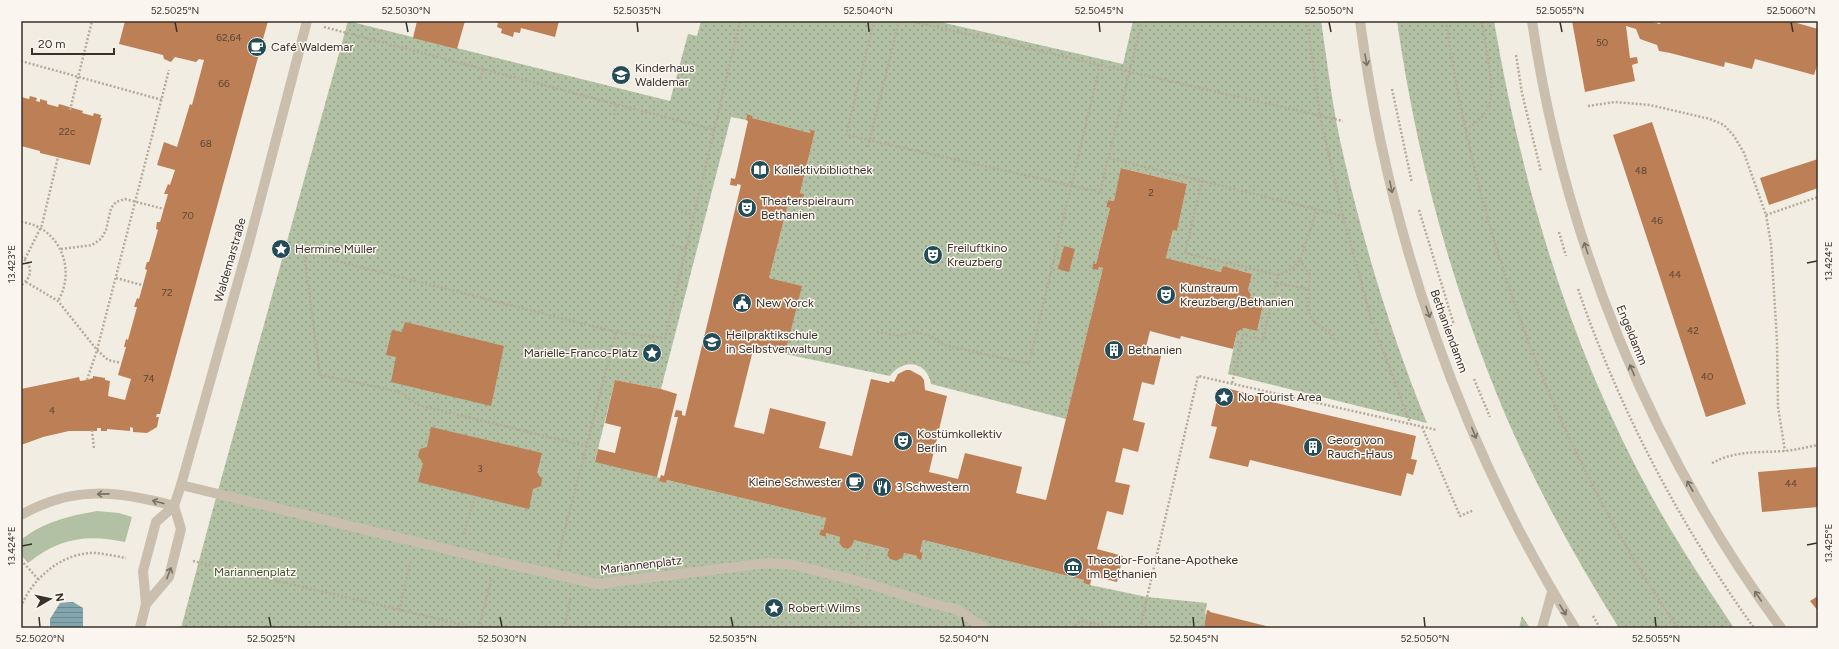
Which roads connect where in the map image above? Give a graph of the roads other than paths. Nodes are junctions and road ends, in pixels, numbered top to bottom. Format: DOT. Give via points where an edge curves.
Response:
graph roads {
  1 [pos="1360,21"];
  2 [pos="1532,21"];
  3 [pos="307,22"];
  4 [pos="181,485"];
  5 [pos="174,506"];
  6 [pos="21,515"];
  7 [pos="1552,592"];
  8 [pos="146,604"];
  9 [pos="140,628"];
  10 [pos="984,628"];
  11 [pos="1542,628"];
  12 [pos="1575,628"];
  13 [pos="1781,628"];
  1 -- 7 [label="street, Bethaniendamm, one-way" via="1376,115 1394,198 1425,303 1475,438 1518,530"];
  13 -- 2 [label="street, Engeldamm, one-way" via="1703,510 1660,431 1632,369 1577,218 1548,113"];
  3 -- 4 [label="street, Waldemarstraße"];
  4 -- 5 [label="street, Waldemarstraße"];
  4 -- 10 [label="street, Mariannenplatz" via="598,584 768,563 794,565 956,609"];
  5 -- 6 [label="street, one-way" via="122,494 82,495 52,501"];
  5 -- 8 [label="street, Waldemarstraße" via="156,522 143,571"];
  8 -- 5 [label="street, Waldemarstraße, one-way" via="169,577 182,528"];
  7 -- 11 [label="street"];
  7 -- 12 [label="street, Bethaniendamm, one-way"];
  8 -- 9 [label="street, Waldemarstraße"];
}
